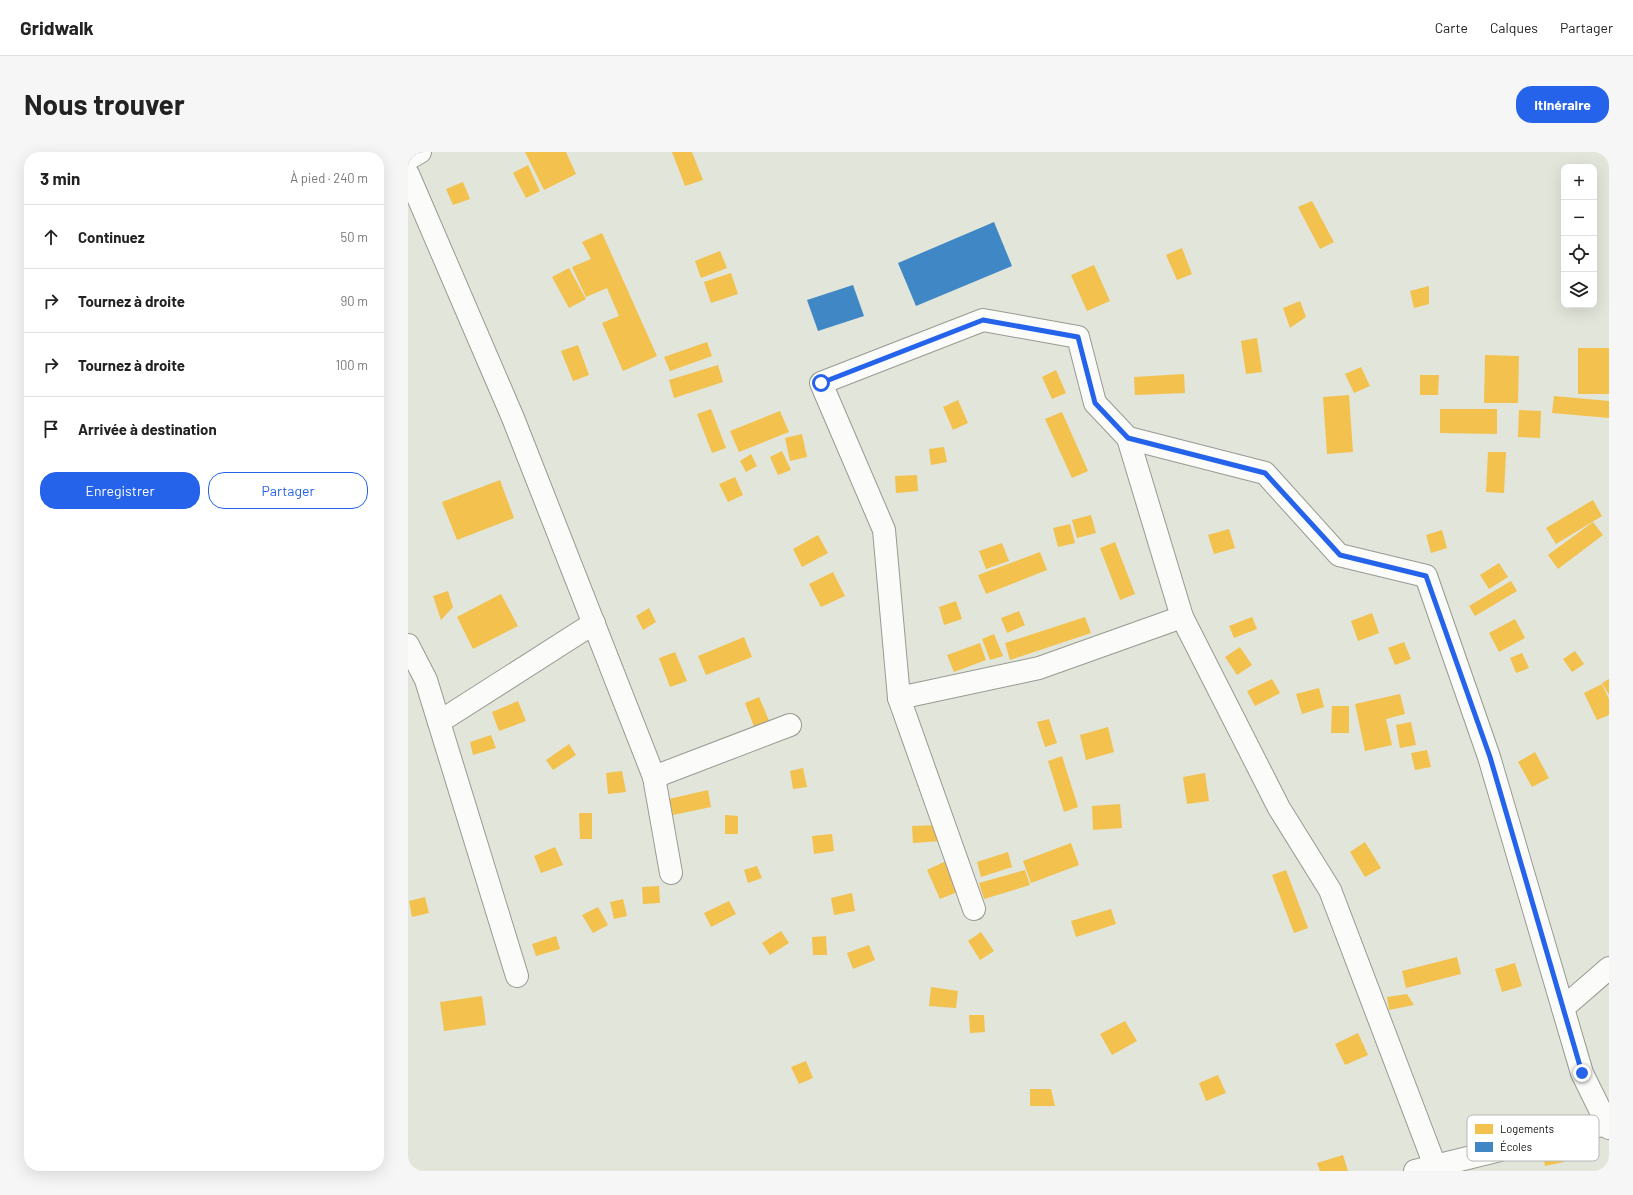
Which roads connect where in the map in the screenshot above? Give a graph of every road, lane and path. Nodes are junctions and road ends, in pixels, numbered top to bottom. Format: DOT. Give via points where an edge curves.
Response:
graph roads {
  1 [pos="420,152"];
  2 [pos="408,158"];
  3 [pos="408,174"];
  4 [pos="1128,438"];
  5 [pos="1182,617"];
  6 [pos="594,623"];
  7 [pos="408,644"];
  8 [pos="899,698"];
  9 [pos="439,722"];
  10 [pos="790,725"];
  11 [pos="654,777"];
  12 [pos="671,874"];
  13 [pos="974,909"];
  14 [pos="1609,968"];
  15 [pos="517,976"];
  16 [pos="1563,1008"];
  17 [pos="1608,1126"];
  18 [pos="1467,1160"];
  19 [pos="1429,1169"];
  1 -- 2 [label="street"];
  3 -- 6 [label="street" via="513,418"];
  4 -- 5 [label="street"];
  4 -- 8 [label="street" via="1095,403 1078,337 983,320 821,383 884,530"];
  4 -- 16 [label="street" via="1265,473 1340,555 1426,576 1490,757"];
  5 -- 8 [label="street" via="1039,668"];
  5 -- 19 [label="street" via="1278,808 1330,890"];
  6 -- 9 [label="street"];
  6 -- 11 [label="street"];
  7 -- 9 [label="street" via="426,680"];
  8 -- 13 [label="street"];
  9 -- 15 [label="street"];
  10 -- 11 [label="street"];
  11 -- 12 [label="street"];
  14 -- 16 [label="street"];
  16 -- 17 [label="street" via="1582,1073"];
  18 -- 19 [label="street"];
}
